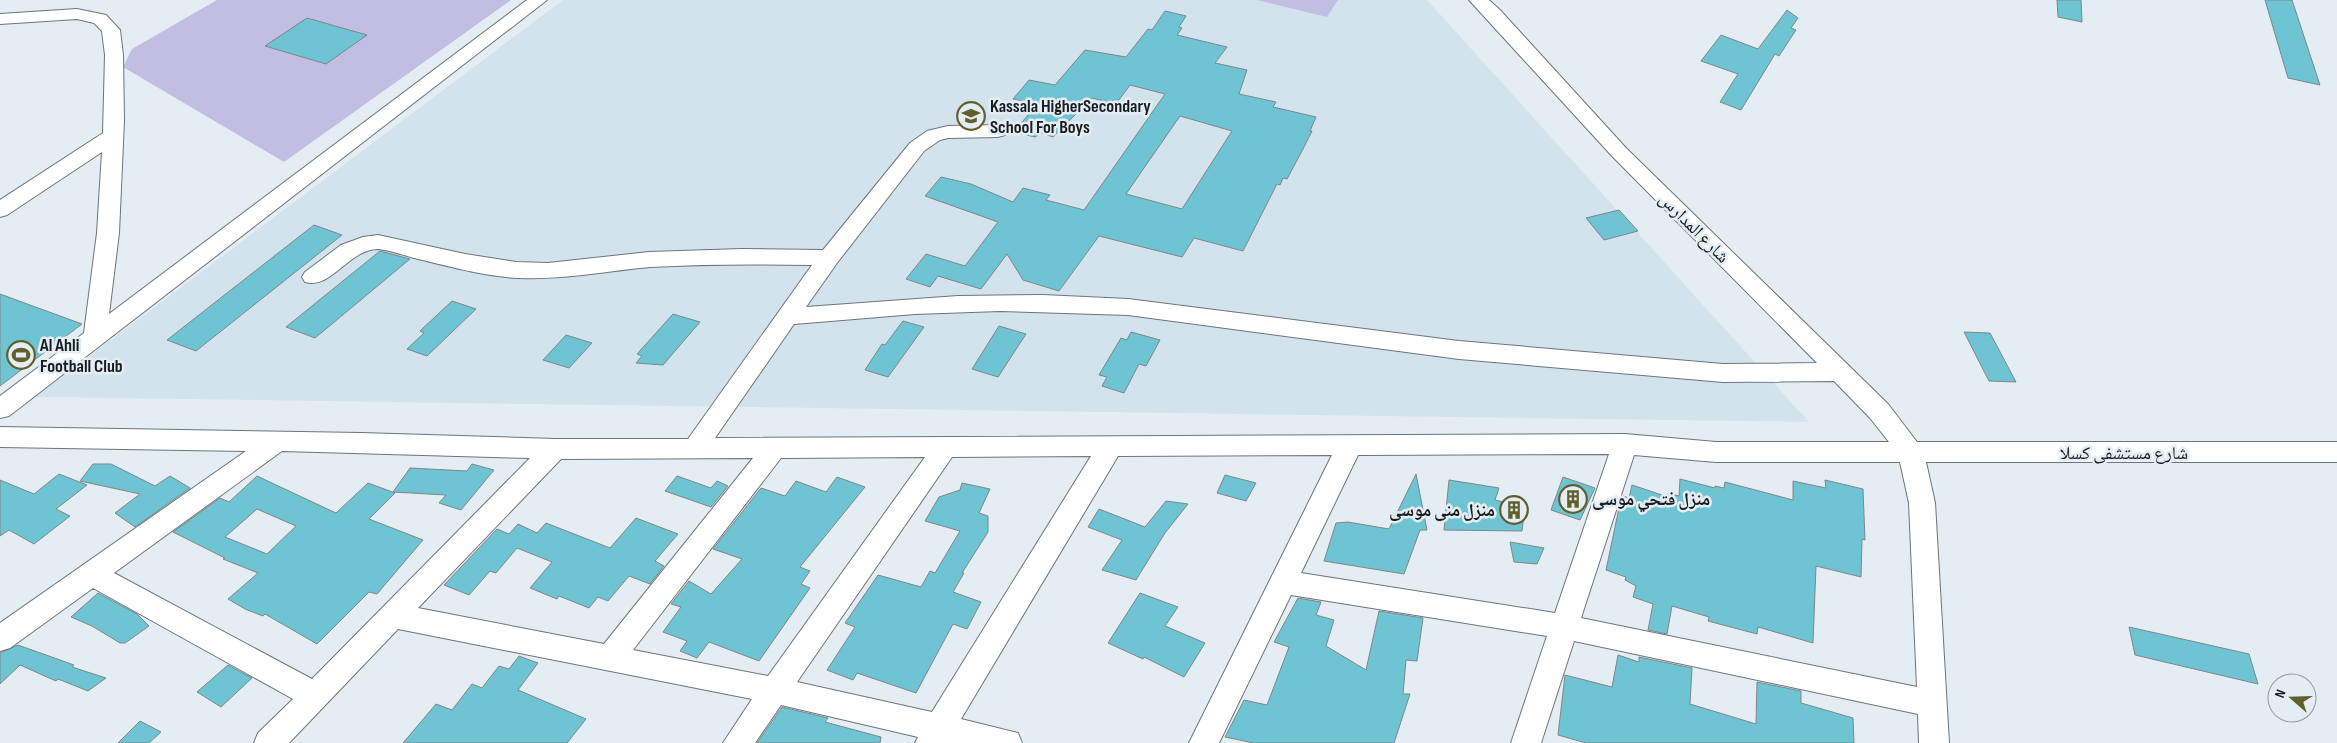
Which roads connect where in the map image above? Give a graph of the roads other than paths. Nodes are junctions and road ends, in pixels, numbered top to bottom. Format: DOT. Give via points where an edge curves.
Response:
graph roads {
  1 [pos="538,0"];
  2 [pos="1478,0"];
  3 [pos="0,19"];
  4 [pos="998,131"];
  5 [pos="113,136"];
  6 [pos="0,210"];
  7 [pos="829,258"];
  8 [pos="313,277"];
  9 [pos="788,317"];
  10 [pos="95,337"];
  11 [pos="1839,372"];
  12 [pos="0,409"];
  13 [pos="0,437"];
  14 [pos="276,442"];
  15 [pos="1624,444"];
  16 [pos="1350,445"];
  17 [pos="1110,447"];
  18 [pos="946,448"];
  19 [pos="555,449"];
  20 [pos="694,449"];
  21 [pos="774,449"];
  22 [pos="2337,452"];
  23 [pos="1911,453"];
  24 [pos="91,574"];
  25 [pos="1282,582"];
  26 [pos="395,616"];
  27 [pos="1565,626"];
  28 [pos="0,639"];
  29 [pos="610,658"];
  30 [pos="776,691"];
  31 [pos="315,696"];
  32 [pos="1931,704"];
  33 [pos="936,735"];
  34 [pos="269,743"];
  35 [pos="738,743"];
  36 [pos="1007,743"];
  37 [pos="1204,743"];
  38 [pos="1526,743"];
  39 [pos="1934,743"];
  1 -- 10 [label="street"];
  2 -- 11 [label="street, شارع المدارس" via="1619,152"];
  3 -- 5 [label="street" via="77,14 100,19 111,30 114,55"];
  4 -- 7 [label="street" via="948,132 934,135 917,147"];
  5 -- 6 [label="street"];
  5 -- 10 [label="street" via="108,233"];
  7 -- 8 [label="street" via="742,256 649,260 548,271 516,270 378,242 349,250"];
  7 -- 9 [label="street"];
  9 -- 11 [label="street" via="937,304 1080,304 1128,307 1459,350 1723,373"];
  9 -- 20 [label="street"];
  10 -- 12 [label="street"];
  11 -- 23 [label="street, شارع المدارس" via="1879,410"];
  13 -- 14 [label="street, شارع مستشفى كسلا"];
  14 -- 19 [label="street, شارع مستشفى كسلا"];
  14 -- 24 [label="street"];
  15 -- 16 [label="street, شارع مستشفى كسلا"];
  15 -- 23 [label="street, شارع مستشفى كسلا" via="1716,452"];
  15 -- 27 [label="street"];
  16 -- 17 [label="street, شارع مستشفى كسلا"];
  16 -- 25 [label="street"];
  17 -- 18 [label="street, شارع مستشفى كسلا"];
  17 -- 33 [label="street"];
  18 -- 21 [label="street, شارع مستشفى كسلا"];
  18 -- 30 [label="street"];
  19 -- 20 [label="street, شارع مستشفى كسلا"];
  19 -- 26 [label="street"];
  20 -- 21 [label="street, شارع مستشفى كسلا"];
  21 -- 29 [label="street"];
  22 -- 23 [label="street, شارع مستشفى كسلا"];
  23 -- 32 [label="street" via="1922,503"];
  24 -- 28 [label="street"];
  24 -- 31 [label="street"];
  25 -- 27 [label="street"];
  25 -- 37 [label="street"];
  26 -- 29 [label="street"];
  26 -- 31 [label="street"];
  27 -- 32 [label="street"];
  27 -- 38 [label="street"];
  29 -- 30 [label="street"];
  30 -- 33 [label="street"];
  30 -- 35 [label="street"];
  31 -- 34 [label="street"];
  32 -- 39 [label="street"];
  33 -- 36 [label="street"];
}
